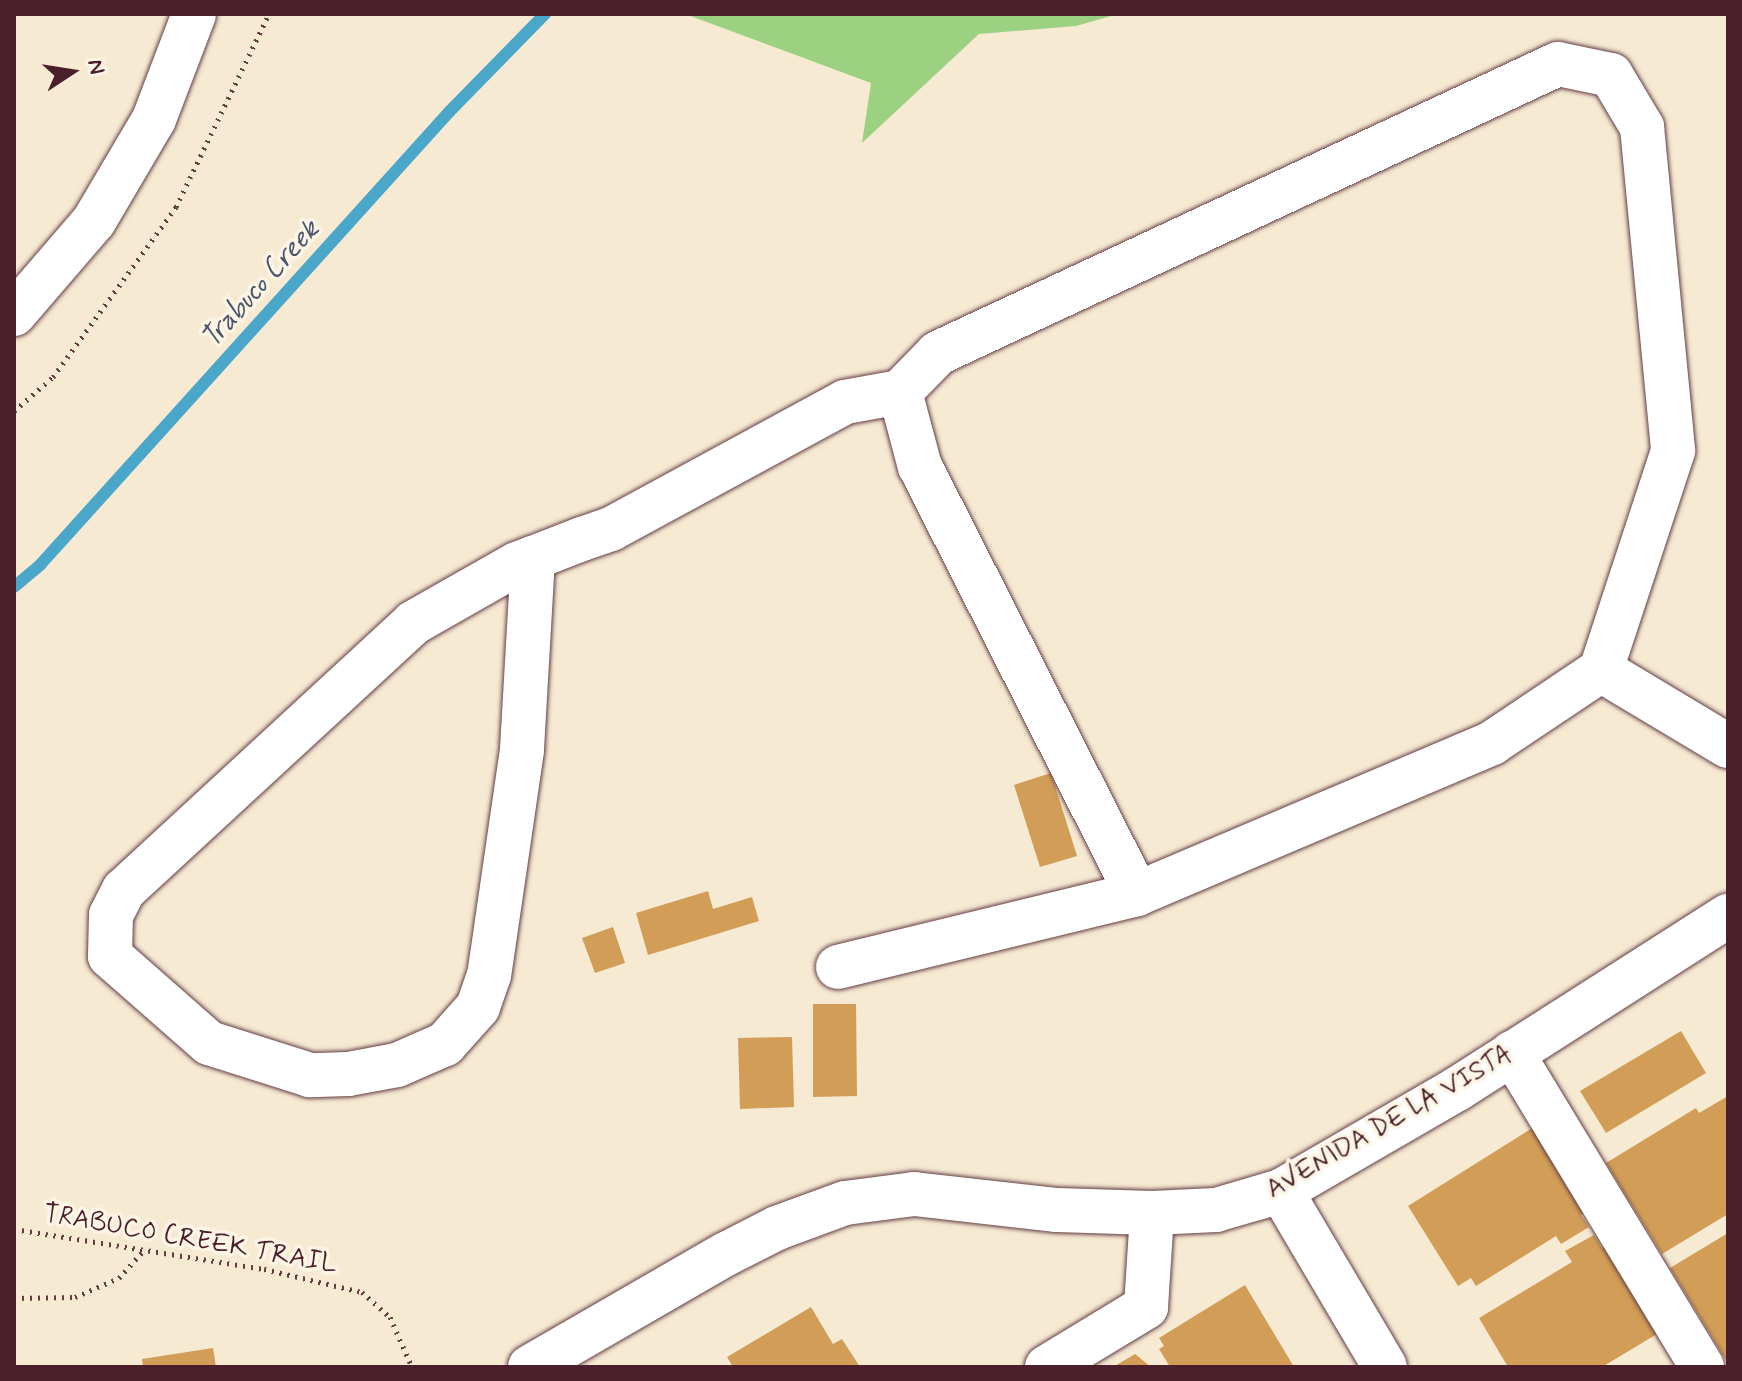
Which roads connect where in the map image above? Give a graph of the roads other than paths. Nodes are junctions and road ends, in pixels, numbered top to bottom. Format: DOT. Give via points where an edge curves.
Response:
graph roads {
  1 [pos="194,14"];
  2 [pos="14,314"];
  3 [pos="900,392"];
  4 [pos="533,558"];
  5 [pos="1601,670"];
  6 [pos="1728,746"];
  7 [pos="1137,894"];
  8 [pos="1728,916"];
  9 [pos="838,967"];
  10 [pos="1512,1053"];
  11 [pos="1281,1191"];
  12 [pos="1152,1213"];
  13 [pos="530,1367"];
  14 [pos="1047,1367"];
  15 [pos="1385,1367"];
  16 [pos="1702,1367"];
  1 -- 2 [label="street" via="154,119 94,221"];
  3 -- 4 [label="street" via="845,402 611,529"];
  3 -- 5 [label="street" via="938,353 1558,64 1611,75 1642,127 1673,451"];
  3 -- 7 [label="street" via="920,467"];
  4 -- 4 [label="street" via="413,623 124,890 111,915 110,956 209,1043 310,1075 348,1074 397,1065 445,1044 478,1007 489,975 522,750"];
  5 -- 6 [label="street"];
  5 -- 7 [label="street" via="1492,743"];
  7 -- 9 [label="street"];
  8 -- 10 [label="street, AVENIDA DE LA VISTA"];
  10 -- 11 [label="street, AVENIDA DE LA VISTA"];
  10 -- 16 [label="street"];
  11 -- 12 [label="street, AVENIDA DE LA VISTA" via="1216,1210"];
  11 -- 15 [label="street"];
  12 -- 13 [label="street, AVENIDA DE LA VISTA" via="1057,1210 914,1194 845,1203 739,1248"];
  12 -- 14 [label="street" via="1146,1307"];
}
